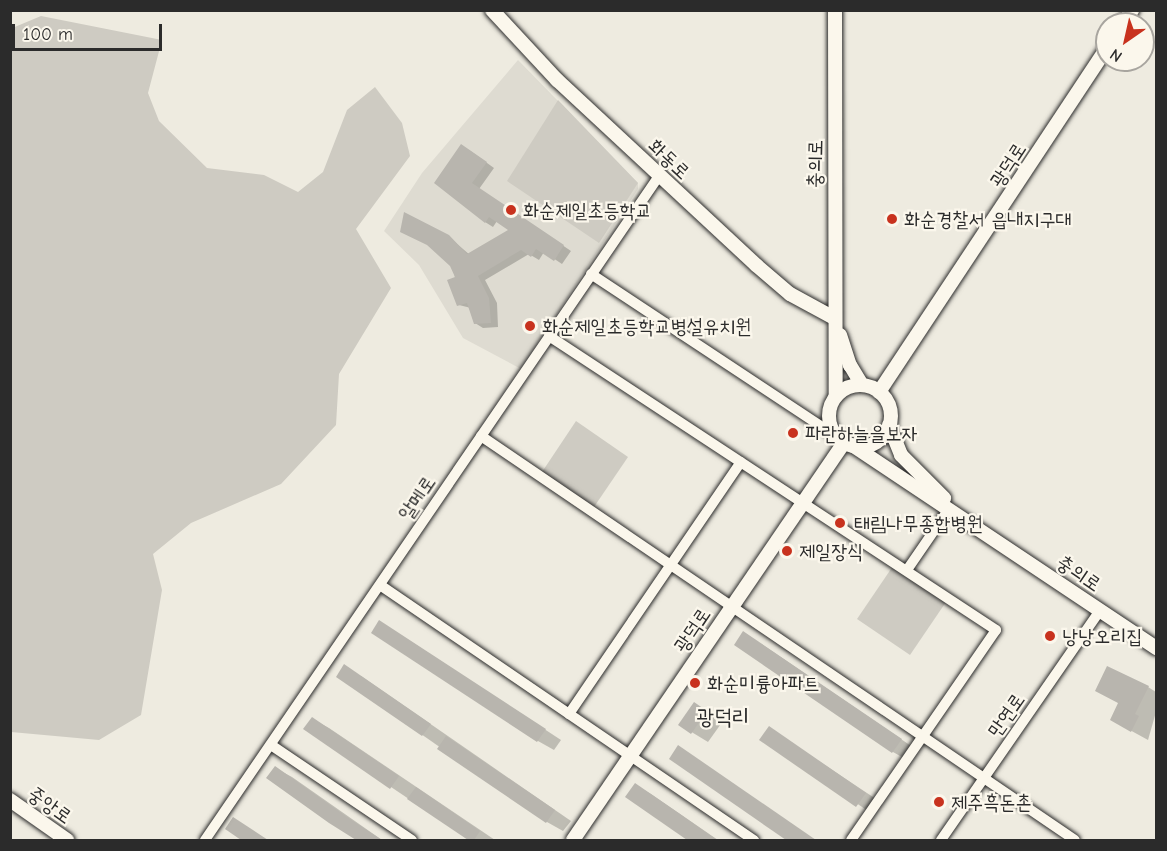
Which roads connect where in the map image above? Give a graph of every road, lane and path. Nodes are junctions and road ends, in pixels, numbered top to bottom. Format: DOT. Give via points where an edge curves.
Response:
graph roads {
  1 [pos="492,10"];
  2 [pos="835,10"];
  3 [pos="1095,66"];
  4 [pos="658,176"];
  5 [pos="591,274"];
  6 [pos="834,318"];
  7 [pos="549,336"];
  8 [pos="862,385"];
  9 [pos="879,392"];
  10 [pos="836,396"];
  11 [pos="890,425"];
  12 [pos="481,436"];
  13 [pos="845,442"];
  14 [pos="741,462"];
  15 [pos="804,501"];
  16 [pos="949,509"];
  17 [pos="979,529"];
  18 [pos="671,565"];
  19 [pos="907,570"];
  20 [pos="380,585"];
  21 [pos="732,607"];
  22 [pos="1100,610"];
  23 [pos="1156,648"];
  24 [pos="569,714"];
  25 [pos="923,736"];
  26 [pos="271,745"];
  27 [pos="630,756"];
  28 [pos="984,778"];
  29 [pos="10,800"];
  30 [pos="52,836"];
  31 [pos="67,840"];
  32 [pos="206,840"];
  33 [pos="412,840"];
  34 [pos="573,840"];
  35 [pos="754,840"];
  36 [pos="851,840"];
  37 [pos="941,840"];
  38 [pos="1075,840"];
  1 -- 4 [label="street, 화동로" via="557,80"];
  2 -- 6 [label="street, 충의로"];
  3 -- 9 [label="street, 광덕로"];
  4 -- 5 [label="street, 알메로"];
  4 -- 6 [label="street, 화동로" via="790,294"];
  5 -- 7 [label="street, 알메로"];
  5 -- 13 [label="street"];
  6 -- 8 [label="street, 충의로" via="850,365"];
  6 -- 10 [label="street, 충의로"];
  7 -- 12 [label="street, 알메로"];
  7 -- 14 [label="street"];
  8 -- 9 [label="street"];
  8 -- 10 [label="street"];
  9 -- 11 [label="street" via="890,407"];
  10 -- 13 [label="street" via="829,413"];
  11 -- 13 [label="street" via="871,445"];
  11 -- 17 [label="street, 충의로" via="893,441 912,468"];
  12 -- 18 [label="street"];
  12 -- 20 [label="street, 알메로"];
  13 -- 15 [label="street, 광덕로"];
  13 -- 16 [label="street, 충의로"];
  14 -- 15 [label="street"];
  14 -- 18 [label="street"];
  15 -- 19 [label="street"];
  15 -- 21 [label="street, 광덕로"];
  16 -- 17 [label="street, 충의로"];
  16 -- 19 [label="street"];
  17 -- 22 [label="street, 충의로"];
  18 -- 21 [label="street"];
  18 -- 24 [label="street"];
  19 -- 25 [label="street" via="996,630"];
  20 -- 24 [label="street"];
  20 -- 26 [label="street, 알메로"];
  21 -- 25 [label="street"];
  21 -- 27 [label="street, 광덕로"];
  22 -- 23 [label="street, 충의로"];
  22 -- 28 [label="street, 만연로"];
  24 -- 27 [label="street"];
  25 -- 28 [label="street"];
  25 -- 36 [label="street"];
  26 -- 32 [label="street, 알메로"];
  26 -- 33 [label="street"];
  27 -- 34 [label="street, 광덕로"];
  27 -- 35 [label="street"];
  28 -- 37 [label="street, 만연로"];
  28 -- 38 [label="street"];
  29 -- 30 [label="street, 중앙로"];
  30 -- 31 [label="street, 중앙로"];
}
